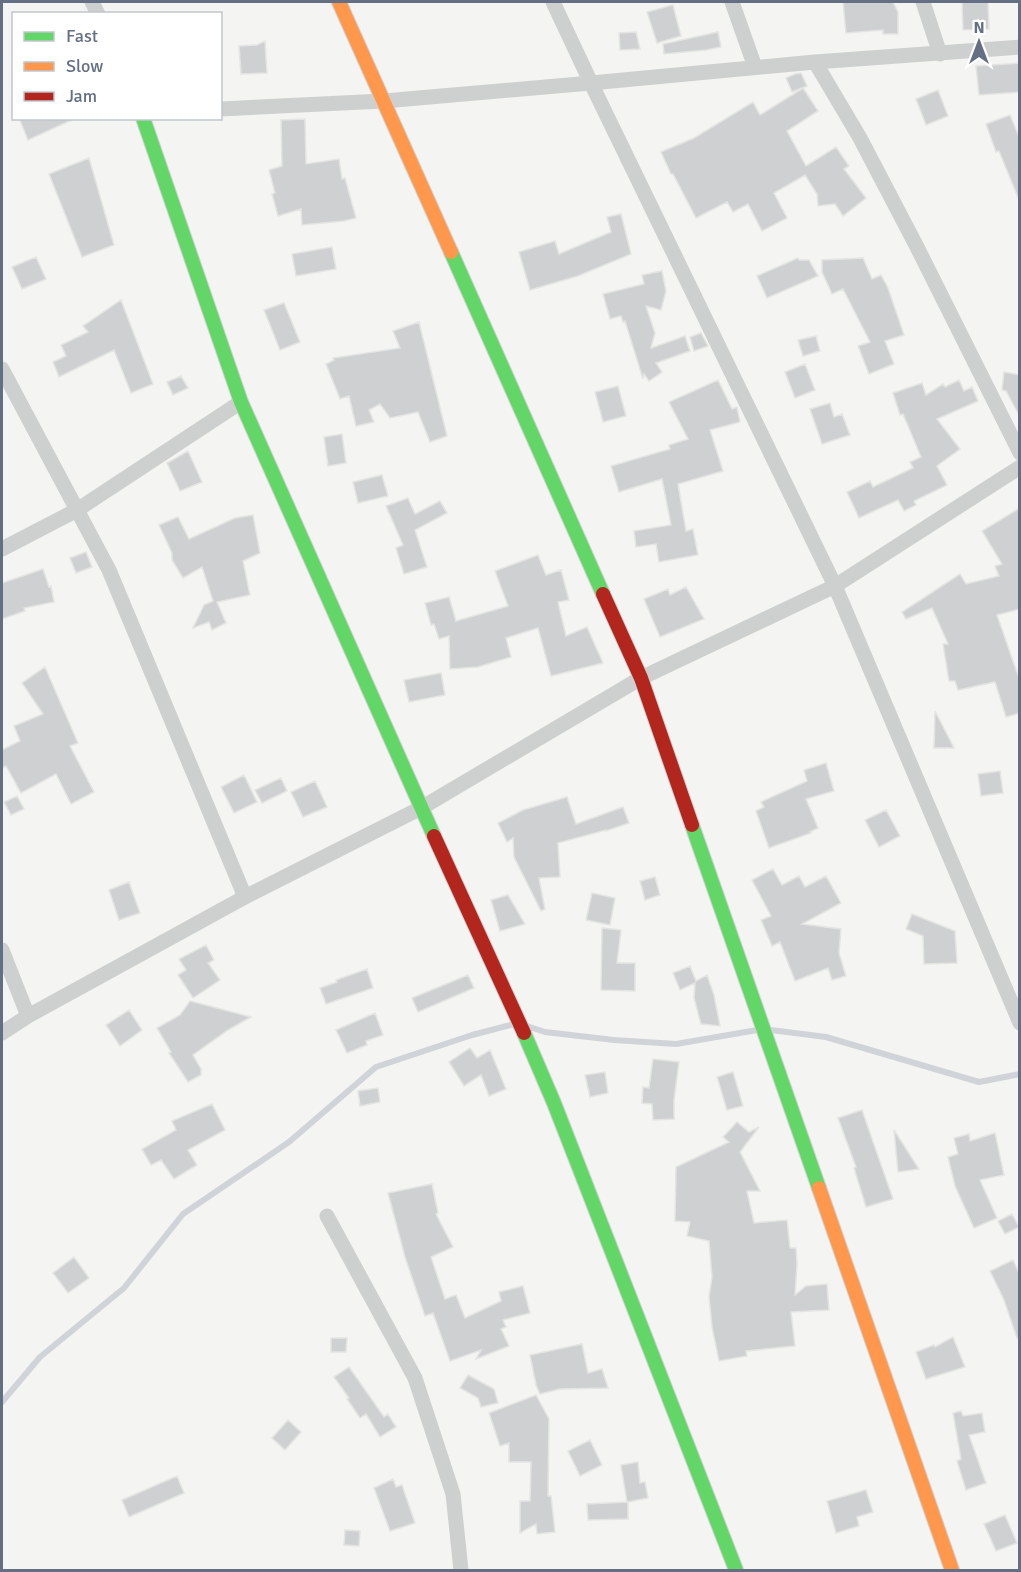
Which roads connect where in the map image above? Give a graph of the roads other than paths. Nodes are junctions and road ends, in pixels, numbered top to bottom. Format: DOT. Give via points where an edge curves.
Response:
graph roads {
  1 [pos="339,2"];
  2 [pos="554,2"];
  3 [pos="732,2"];
  4 [pos="922,2"];
  5 [pos="1020,47"];
  6 [pos="940,54"];
  7 [pos="815,62"];
  8 [pos="754,67"];
  9 [pos="591,83"];
  10 [pos="384,101"];
  11 [pos="222,109"];
  12 [pos="144,120"];
  13 [pos="2,369"];
  14 [pos="241,402"];
  15 [pos="1020,453"];
  16 [pos="1020,467"];
  17 [pos="77,510"];
  18 [pos="2,549"];
  19 [pos="835,586"];
  20 [pos="641,678"];
  21 [pos="421,808"];
  22 [pos="245,897"];
  23 [pos="2,950"];
  24 [pos="1014,993"];
  25 [pos="27,1016"];
  26 [pos="1020,1023"];
  27 [pos="2,1033"];
  28 [pos="327,1216"];
  29 [pos="461,1570"];
  30 [pos="736,1570"];
  31 [pos="952,1570"];
  1 -- 10 [label="street"];
  2 -- 9 [label="street"];
  3 -- 8 [label="street"];
  4 -- 6 [label="street"];
  5 -- 6 [label="street"];
  6 -- 7 [label="street"];
  7 -- 8 [label="street"];
  7 -- 15 [label="street" via="876,168"];
  8 -- 9 [label="street"];
  9 -- 10 [label="street"];
  9 -- 19 [label="street"];
  10 -- 11 [label="street"];
  10 -- 20 [label="street"];
  12 -- 14 [label="street"];
  13 -- 17 [label="street"];
  14 -- 17 [label="street"];
  14 -- 21 [label="street"];
  16 -- 19 [label="street"];
  17 -- 18 [label="street"];
  17 -- 22 [label="street" via="109,570"];
  19 -- 20 [label="street"];
  19 -- 24 [label="street"];
  20 -- 21 [label="street"];
  20 -- 31 [label="street"];
  21 -- 22 [label="street"];
  21 -- 30 [label="street" via="554,1103"];
  22 -- 25 [label="street"];
  23 -- 25 [label="street"];
  24 -- 26 [label="street"];
  25 -- 27 [label="street"];
  28 -- 29 [label="street" via="415,1378 453,1494"];
}
